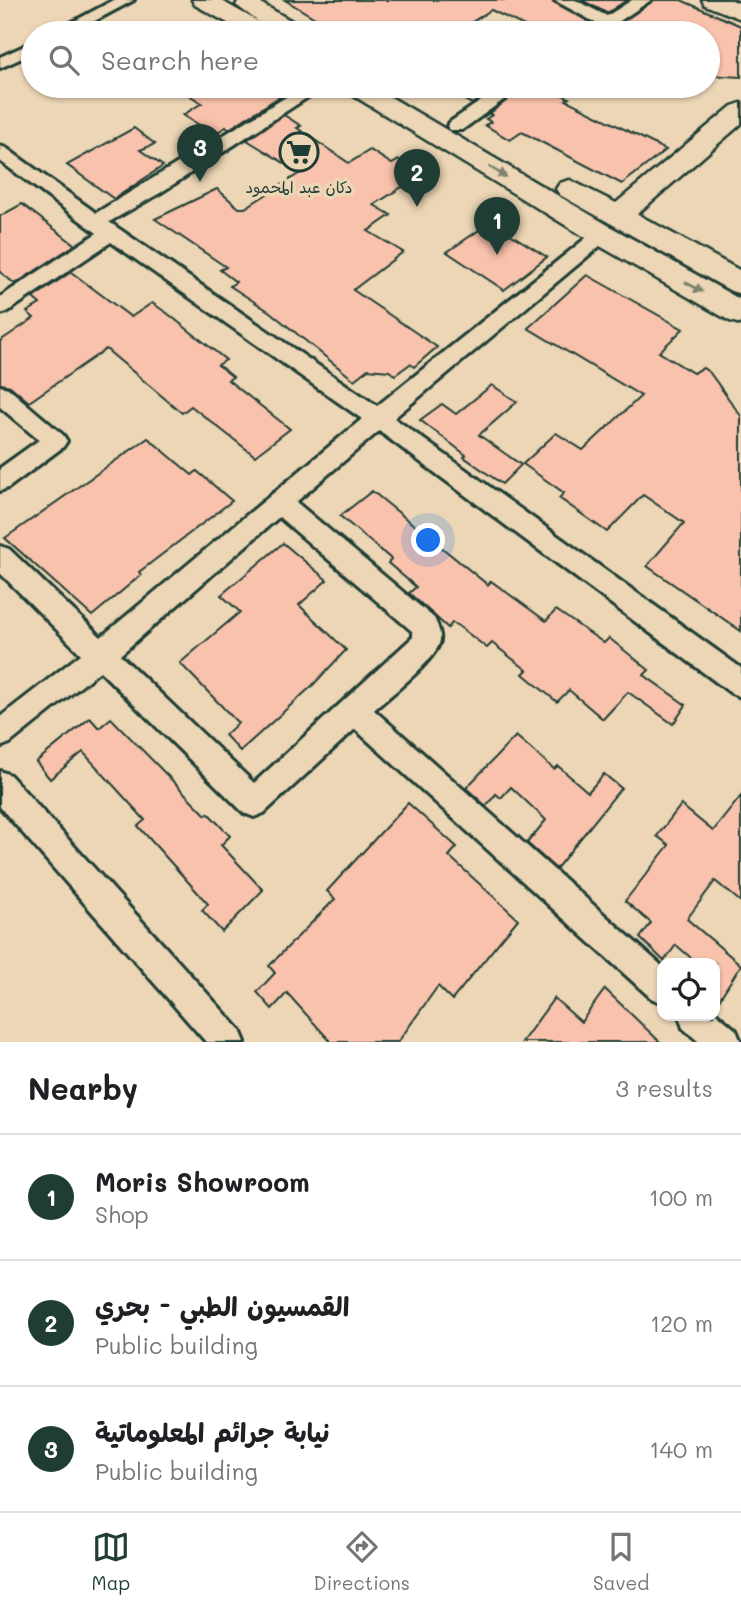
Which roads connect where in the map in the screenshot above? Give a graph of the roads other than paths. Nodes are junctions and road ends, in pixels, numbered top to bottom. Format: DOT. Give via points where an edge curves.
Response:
graph roads {
  1 [pos="127,0"];
  2 [pos="203,0"];
  3 [pos="238,0"];
  4 [pos="562,0"];
  5 [pos="643,0"];
  6 [pos="713,0"];
  7 [pos="741,12"];
  8 [pos="84,21"];
  9 [pos="241,21"];
  10 [pos="275,21"];
  11 [pos="606,21"];
  12 [pos="610,21"];
  13 [pos="21,53"];
  14 [pos="0,63"];
  15 [pos="297,98"];
  16 [pos="377,98"];
  17 [pos="407,98"];
  18 [pos="497,98"];
  19 [pos="741,111"];
  20 [pos="456,126"];
  21 [pos="0,152"];
  22 [pos="611,225"];
  23 [pos="103,228"];
  24 [pos="741,284"];
  25 [pos="0,307"];
  26 [pos="741,313"];
  27 [pos="0,394"];
  28 [pos="378,418"];
  29 [pos="0,481"];
  30 [pos="280,503"];
  31 [pos="0,557"];
  32 [pos="100,655"];
  33 [pos="741,684"];
  34 [pos="356,712"];
  35 [pos="0,734"];
  36 [pos="0,785"];
  37 [pos="657,982"];
  38 [pos="701,1021"];
  39 [pos="741,1032"];
  40 [pos="228,1042"];
  41 [pos="724,1042"];
  42 [pos="735,1042"];
  1 -- 8 [label="street"];
  2 -- 9 [label="street"];
  3 -- 10 [label="street"];
  4 -- 11 [label="street"];
  5 -- 12 [label="street"];
  6 -- 7 [label="street"];
  13 -- 14 [label="street"];
  15 -- 23 [label="street" via="153,189"];
  16 -- 22 [label="street, one-way"];
  17 -- 20 [label="street"];
  18 -- 20 [label="street"];
  19 -- 22 [label="street"];
  20 -- 22 [label="street"];
  21 -- 23 [label="street"];
  22 -- 24 [label="street"];
  22 -- 26 [label="street, one-way"];
  22 -- 28 [label="street"];
  23 -- 25 [label="street"];
  23 -- 28 [label="street"];
  27 -- 29 [label="street" via="55,441"];
  28 -- 30 [label="street"];
  28 -- 33 [label="street"];
  30 -- 32 [label="street"];
  30 -- 34 [label="street" via="425,626 427,640 419,651"];
  31 -- 32 [label="street"];
  32 -- 34 [label="street" via="254,803"];
  32 -- 35 [label="street"];
  34 -- 37 [label="street"];
  36 -- 40 [label="street"];
  38 -- 41 [label="street"];
  39 -- 42 [label="street"];
}
